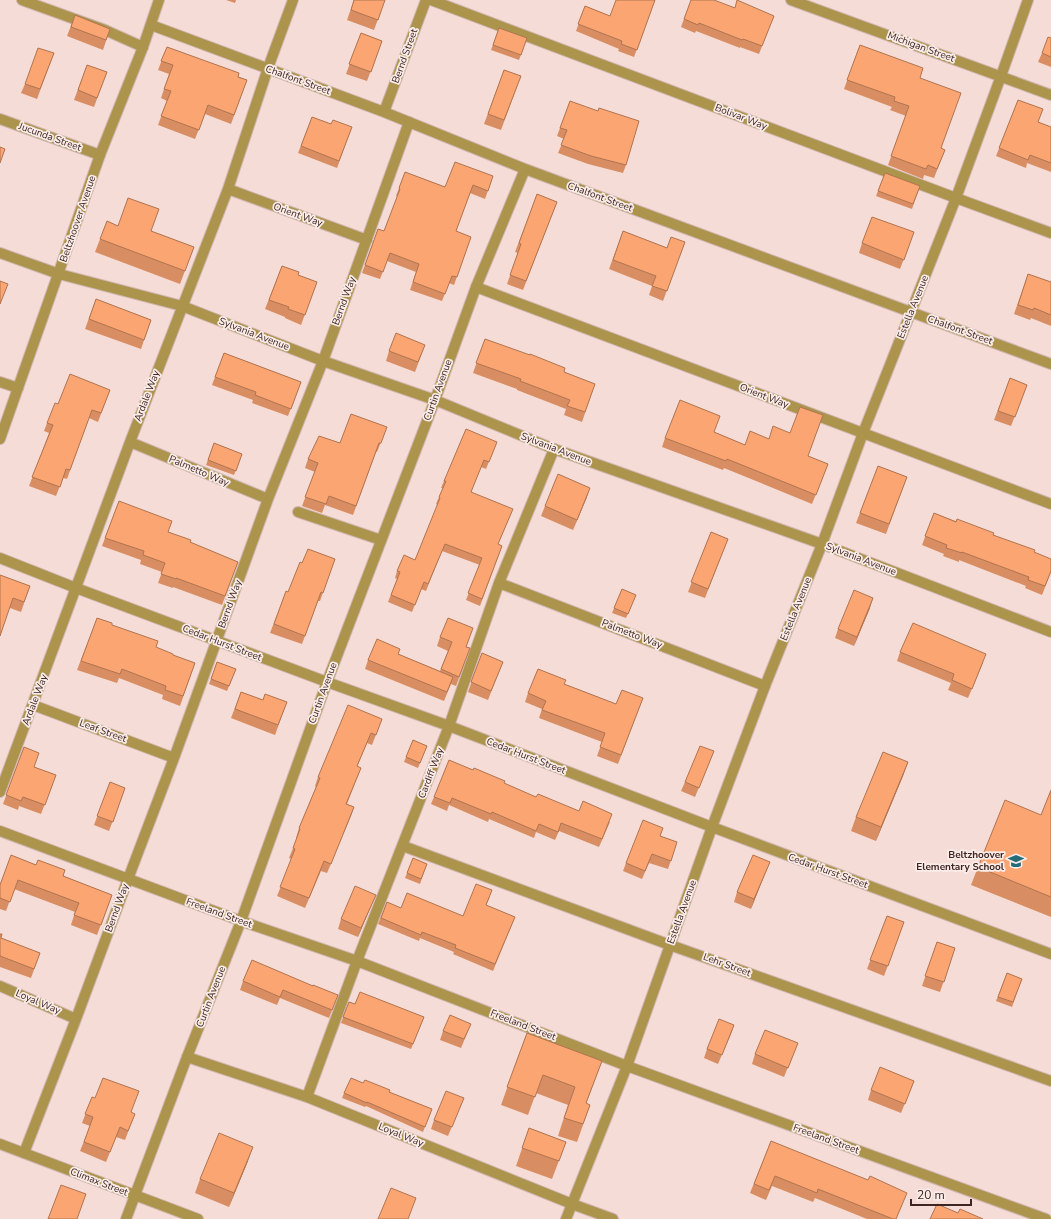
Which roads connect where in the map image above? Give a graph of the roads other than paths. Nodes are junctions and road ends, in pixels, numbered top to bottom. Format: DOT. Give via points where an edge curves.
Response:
graph roads {
  1 [pos="22,0"];
  2 [pos="159,0"];
  3 [pos="293,0"];
  4 [pos="426,0"];
  5 [pos="431,0"];
  6 [pos="791,0"];
  7 [pos="1028,0"];
  8 [pos="151,25"];
  9 [pos="142,47"];
  10 [pos="268,68"];
  11 [pos="1001,76"];
  12 [pos="1051,95"];
  13 [pos="384,112"];
  14 [pos="0,119"];
  15 [pos="409,122"];
  16 [pos="100,155"];
  17 [pos="524,169"];
  18 [pos="228,190"];
  19 [pos="956,198"];
  20 [pos="1051,232"];
  21 [pos="367,240"];
  22 [pos="0,253"];
  23 [pos="59,274"];
  24 [pos="476,287"];
  25 [pos="182,306"];
  26 [pos="911,312"];
  27 [pos="322,361"];
  28 [pos="1051,364"];
  29 [pos="0,382"];
  30 [pos="18,388"];
  31 [pos="435,400"];
  32 [pos="863,433"];
  33 [pos="0,439"];
  34 [pos="130,442"];
  35 [pos="554,449"];
  36 [pos="268,500"];
  37 [pos="1051,504"];
  38 [pos="298,512"];
  39 [pos="382,540"];
  40 [pos="822,544"];
  41 [pos="0,558"];
  42 [pos="500,582"];
  43 [pos="76,588"];
  44 [pos="1051,632"];
  45 [pos="216,641"];
  46 [pos="327,682"];
  47 [pos="765,686"];
  48 [pos="33,705"];
  49 [pos="449,726"];
  50 [pos="174,758"];
  51 [pos="0,792"];
  52 [pos="712,827"];
  53 [pos="0,830"];
  54 [pos="403,846"];
  55 [pos="128,878"];
  56 [pos="240,921"];
  57 [pos="670,945"];
  58 [pos="1051,954"];
  59 [pos="358,961"];
  60 [pos="0,986"];
  61 [pos="76,1019"];
  62 [pos="187,1057"];
  63 [pos="627,1066"];
  64 [pos="1051,1081"];
  65 [pos="307,1097"];
  66 [pos="0,1144"];
  67 [pos="24,1153"];
  68 [pos="135,1196"];
  69 [pos="572,1204"];
  70 [pos="126,1219"];
  71 [pos="198,1219"];
  72 [pos="566,1219"];
  73 [pos="613,1219"];
  74 [pos="1046,1219"];
  1 -- 9 [label="street" via="105,30"];
  2 -- 8 [label="street, Beltzhoover Avenue"];
  3 -- 10 [label="street, Ardale Way"];
  4 -- 13 [label="street, Bernd Street"];
  5 -- 19 [label="street, Bolivar Way"];
  6 -- 11 [label="street, Michigan Street"];
  7 -- 11 [label="street, Estella Avenue"];
  8 -- 9 [label="street, Beltzhoover Avenue"];
  8 -- 10 [label="street, Chalfont Street"];
  9 -- 16 [label="street, Beltzhoover Avenue"];
  10 -- 13 [label="street, Chalfont Street"];
  10 -- 18 [label="street, Ardale Way"];
  11 -- 12 [label="street, Michigan Street"];
  11 -- 19 [label="street, Estella Avenue"];
  13 -- 15 [label="street, Chalfont Street"];
  14 -- 16 [label="street, Jucunda Street"];
  15 -- 17 [label="street, Chalfont Street"];
  15 -- 21 [label="street, Bernd Way"];
  16 -- 23 [label="street, Beltzhoover Avenue"];
  17 -- 24 [label="street, Curtin Avenue"];
  17 -- 26 [label="street, Chalfont Street"];
  18 -- 21 [label="street, Orient Way"];
  18 -- 25 [label="street, Ardale Way"];
  19 -- 20 [label="street, Bolivar Way"];
  19 -- 26 [label="street, Estella Avenue"];
  21 -- 27 [label="street, Bernd Way"];
  22 -- 23 [label="street, Sylvania Avenue"];
  23 -- 25 [label="street, Sylvania Avenue"];
  23 -- 30 [label="street, Beltzhoover Avenue"];
  24 -- 31 [label="street, Curtin Avenue"];
  24 -- 32 [label="street, Orient Way"];
  25 -- 27 [label="street, Sylvania Avenue"];
  25 -- 34 [label="street, Ardale Way"];
  26 -- 28 [label="street, Chalfont Street"];
  26 -- 32 [label="street, Estella Avenue"];
  27 -- 31 [label="street, Sylvania Avenue"];
  27 -- 36 [label="street, Bernd Way"];
  29 -- 30 [label="street"];
  30 -- 33 [label="street, Beltzhoover Avenue"];
  31 -- 35 [label="street, Sylvania Avenue"];
  31 -- 39 [label="street, Curtin Avenue"];
  32 -- 37 [label="street, Orient Way"];
  32 -- 40 [label="street, Estella Avenue"];
  34 -- 36 [label="street, Palmetto Way"];
  34 -- 43 [label="street, Ardale Way"];
  35 -- 40 [label="street, Sylvania Avenue"];
  35 -- 42 [label="street, Cardiff Way"];
  36 -- 45 [label="street, Bernd Way"];
  38 -- 39 [label="street"];
  39 -- 46 [label="street, Curtin Avenue"];
  40 -- 44 [label="street, Sylvania Avenue"];
  40 -- 47 [label="street, Estella Avenue"];
  41 -- 43 [label="street, Cedar Hurst Street"];
  42 -- 47 [label="street, Palmetto Way"];
  42 -- 49 [label="street, Cardiff Way"];
  43 -- 45 [label="street, Cedar Hurst Street"];
  43 -- 48 [label="street, Ardale Way"];
  45 -- 46 [label="street, Cedar Hurst Street"];
  45 -- 50 [label="street, Bernd Way"];
  46 -- 49 [label="street, Cedar Hurst Street"];
  46 -- 56 [label="street, Curtin Avenue"];
  47 -- 52 [label="street, Estella Avenue"];
  48 -- 50 [label="street, Leaf Street"];
  48 -- 51 [label="street, Ardale Way"];
  49 -- 52 [label="street, Cedar Hurst Street"];
  49 -- 54 [label="street, Cardiff Way"];
  50 -- 55 [label="street, Bernd Way"];
  52 -- 57 [label="street, Estella Avenue"];
  52 -- 58 [label="street, Cedar Hurst Street"];
  53 -- 55 [label="street, Freeland Street"];
  54 -- 57 [label="street, Lehr Street"];
  54 -- 59 [label="street, Cardiff Way"];
  55 -- 56 [label="street, Freeland Street"];
  55 -- 61 [label="street, Bernd Way"];
  56 -- 59 [label="street, Freeland Street"];
  56 -- 62 [label="street, Curtin Avenue"];
  57 -- 63 [label="street, Estella Avenue"];
  57 -- 64 [label="street, Lehr Street"];
  59 -- 63 [label="street, Freeland Street"];
  59 -- 65 [label="street, Cardiff Way"];
  60 -- 61 [label="street, Loyal Way"];
  61 -- 67 [label="street, Bernd Way"];
  62 -- 65 [label="street, Loyal Way"];
  62 -- 68 [label="street, Curtin Avenue"];
  63 -- 69 [label="street, Estella Avenue"];
  63 -- 74 [label="street, Freeland Street"];
  65 -- 69 [label="street, Loyal Way"];
  66 -- 67 [label="street, Climax Street"];
  67 -- 68 [label="street, Climax Street"];
  68 -- 70 [label="street, Curtin Avenue"];
  68 -- 71 [label="street, Climax Street"];
  69 -- 72 [label="street, Estella Avenue"];
  69 -- 73 [label="street, Loyal Way"];
}
